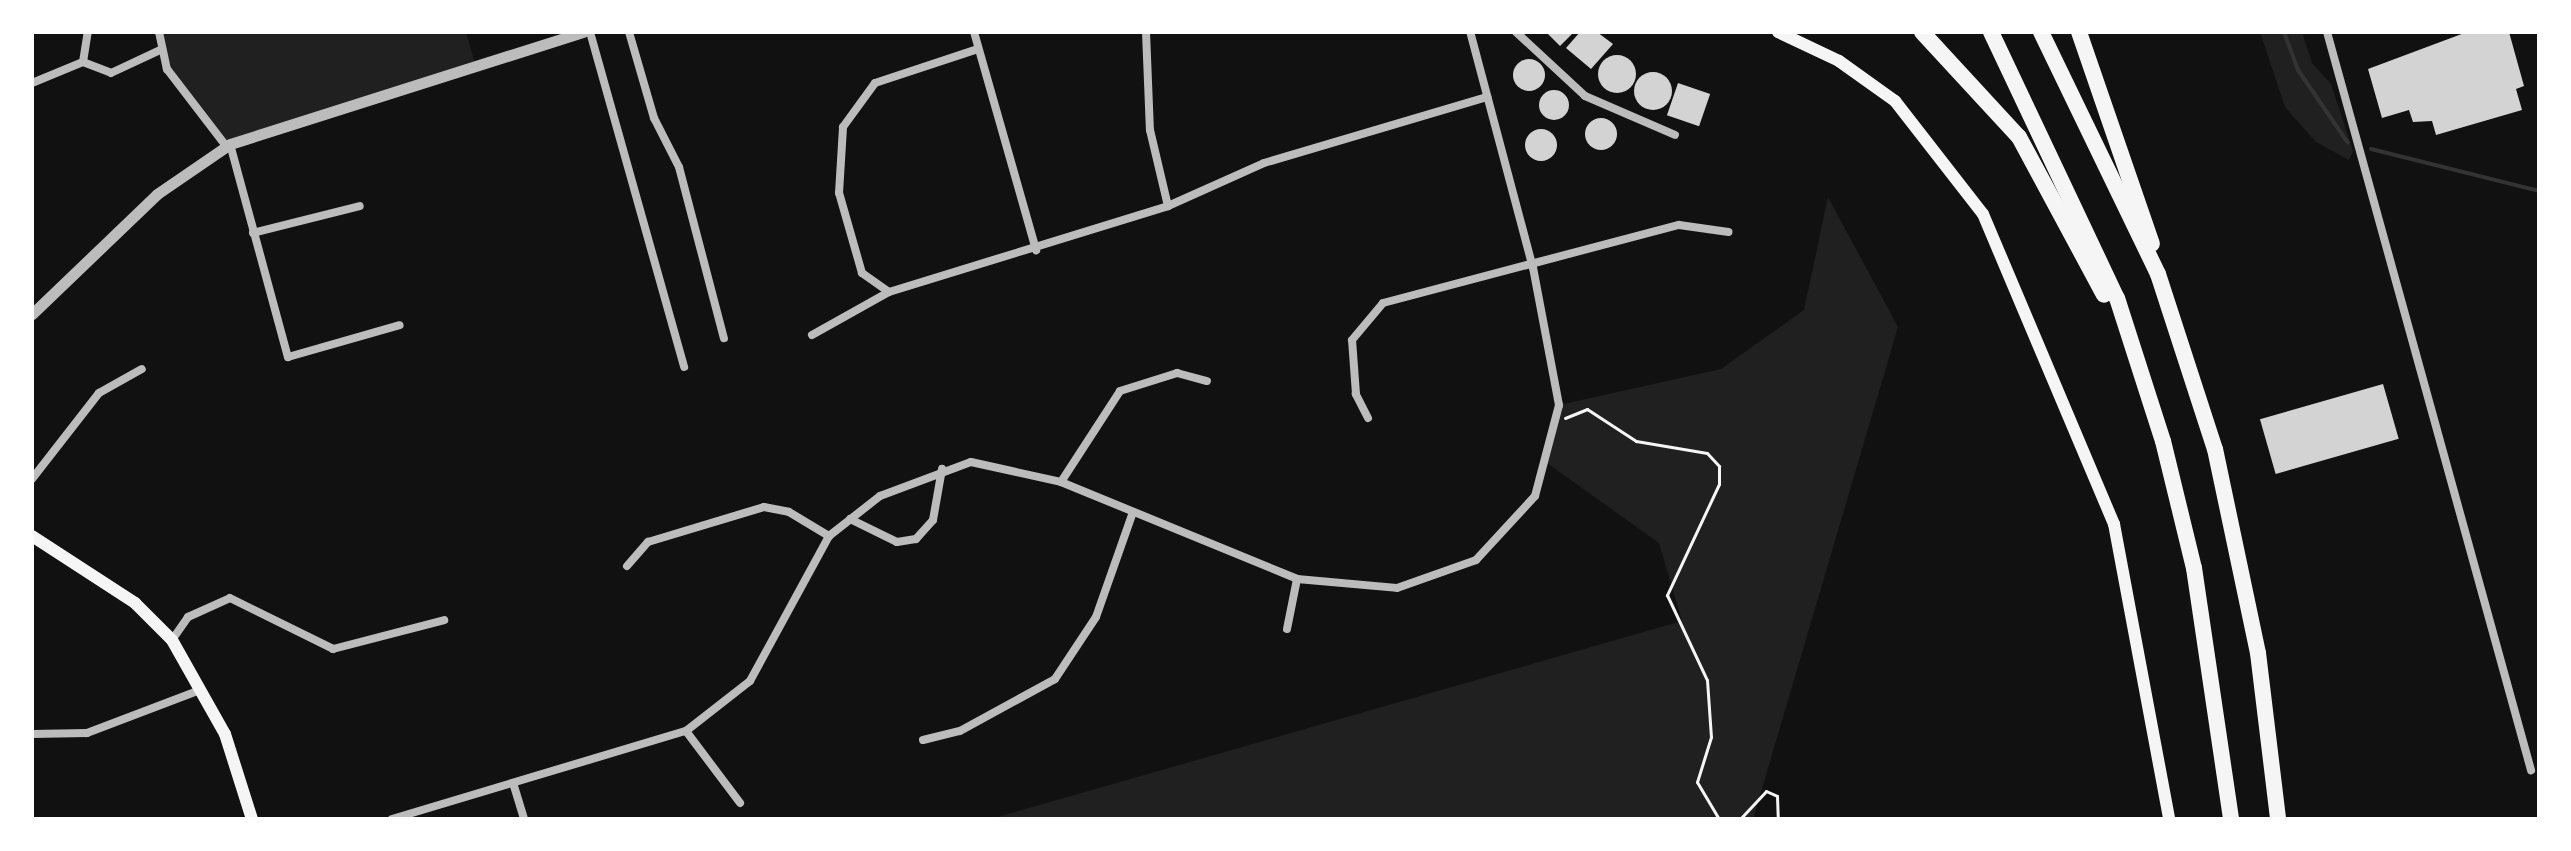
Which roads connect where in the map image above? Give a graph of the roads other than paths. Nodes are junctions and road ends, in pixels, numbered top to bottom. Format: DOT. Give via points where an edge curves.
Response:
graph roads {
  1 [pos="88,32"];
  2 [pos="159,32"];
  3 [pos="583,32"];
  4 [pos="590,32"];
  5 [pos="629,32"];
  6 [pos="974,32"];
  7 [pos="1146,32"];
  8 [pos="1470,32"];
  9 [pos="1516,32"];
  10 [pos="1778,32"];
  11 [pos="1922,32"];
  12 [pos="1991,32"];
  13 [pos="2041,32"];
  14 [pos="2079,32"];
  15 [pos="2327,32"];
  16 [pos="978,49"];
  17 [pos="160,50"];
  18 [pos="83,62"];
  19 [pos="32,83"];
  20 [pos="1487,97"];
  21 [pos="1675,135"];
  22 [pos="228,145"];
  23 [pos="360,206"];
  24 [pos="1168,206"];
  25 [pos="1729,232"];
  26 [pos="253,233"];
  27 [pos="1036,250"];
  28 [pos="1533,268"];
  29 [pos="2158,274"];
  30 [pos="889,292"];
  31 [pos="32,314"];
  32 [pos="400,325"];
  33 [pos="812,335"];
  34 [pos="724,338"];
  35 [pos="684,367"];
  36 [pos="142,369"];
  37 [pos="1207,381"];
  38 [pos="2151,407"];
  39 [pos="1368,418"];
  40 [pos="942,469"];
  41 [pos="32,479"];
  42 [pos="1061,482"];
  43 [pos="1133,512"];
  44 [pos="850,519"];
  45 [pos="32,536"];
  46 [pos="829,536"];
  47 [pos="627,566"];
  48 [pos="1297,579"];
  49 [pos="444,620"];
  50 [pos="1287,629"];
  51 [pos="172,640"];
  52 [pos="200,690"];
  53 [pos="686,731"];
  54 [pos="32,734"];
  55 [pos="923,740"];
  56 [pos="2531,770"];
  57 [pos="514,786"];
  58 [pos="740,803"];
  59 [pos="252,819"];
  60 [pos="392,819"];
  61 [pos="524,819"];
  62 [pos="2169,819"];
  63 [pos="2231,819"];
  64 [pos="2278,819"];
  1 -- 18 [label="street"];
  2 -- 17 [label="street"];
  3 -- 22 [label="street"];
  4 -- 35 [label="street"];
  5 -- 34 [label="street" via="654,118 679,167"];
  6 -- 16 [label="street"];
  7 -- 24 [label="street" via="1150,130"];
  8 -- 20 [label="street"];
  9 -- 21 [label="street" via="1585,96"];
  10 -- 62 [label="main road" via="1839,61 1895,101 1983,214 2114,524"];
  11 -- 38 [label="highway" via="1988,96 2053,190"];
  12 -- 38 [label="highway" via="2112,284"];
  13 -- 29 [label="highway"];
  14 -- 29 [label="highway" via="2146,214"];
  15 -- 56 [label="street"];
  16 -- 27 [label="street"];
  16 -- 30 [label="street" via="875,83 843,127 839,193 862,273"];
  17 -- 18 [label="street" via="111,73"];
  17 -- 22 [label="street"];
  18 -- 19 [label="street"];
  20 -- 24 [label="street" via="1264,163"];
  20 -- 28 [label="street"];
  22 -- 26 [label="street"];
  22 -- 31 [label="street" via="165,186"];
  23 -- 26 [label="street"];
  24 -- 27 [label="street"];
  25 -- 28 [label="street" via="1679,225"];
  26 -- 32 [label="street" via="288,357"];
  27 -- 30 [label="street"];
  28 -- 39 [label="street" via="1500,267 1383,303 1352,340 1356,394"];
  28 -- 48 [label="street" via="1557,370 1558,419 1535,496 1476,560 1397,588"];
  29 -- 64 [label="highway" via="2237,541"];
  30 -- 33 [label="street"];
  36 -- 41 [label="street" via="99,393"];
  37 -- 42 [label="street" via="1177,373 1120,391"];
  38 -- 63 [label="highway" via="2194,568"];
  40 -- 42 [label="street" via="997,464"];
  40 -- 44 [label="street" via="880,496"];
  40 -- 44 [label="street" via="933,520 916,539 897,542"];
  42 -- 43 [label="street"];
  43 -- 48 [label="street"];
  43 -- 55 [label="street" via="1096,617 1055,679 960,731"];
  44 -- 46 [label="street"];
  45 -- 51 [label="main road" via="135,603"];
  46 -- 47 [label="street" via="789,512 764,507 648,542"];
  46 -- 53 [label="street" via="750,681"];
  48 -- 50 [label="street"];
  49 -- 51 [label="street" via="333,649 230,598 188,617"];
  51 -- 52 [label="main road"];
  52 -- 54 [label="street" via="87,733"];
  52 -- 59 [label="main road" via="225,734"];
  53 -- 57 [label="street"];
  53 -- 58 [label="street"];
  57 -- 60 [label="street"];
  57 -- 61 [label="street"];
}
